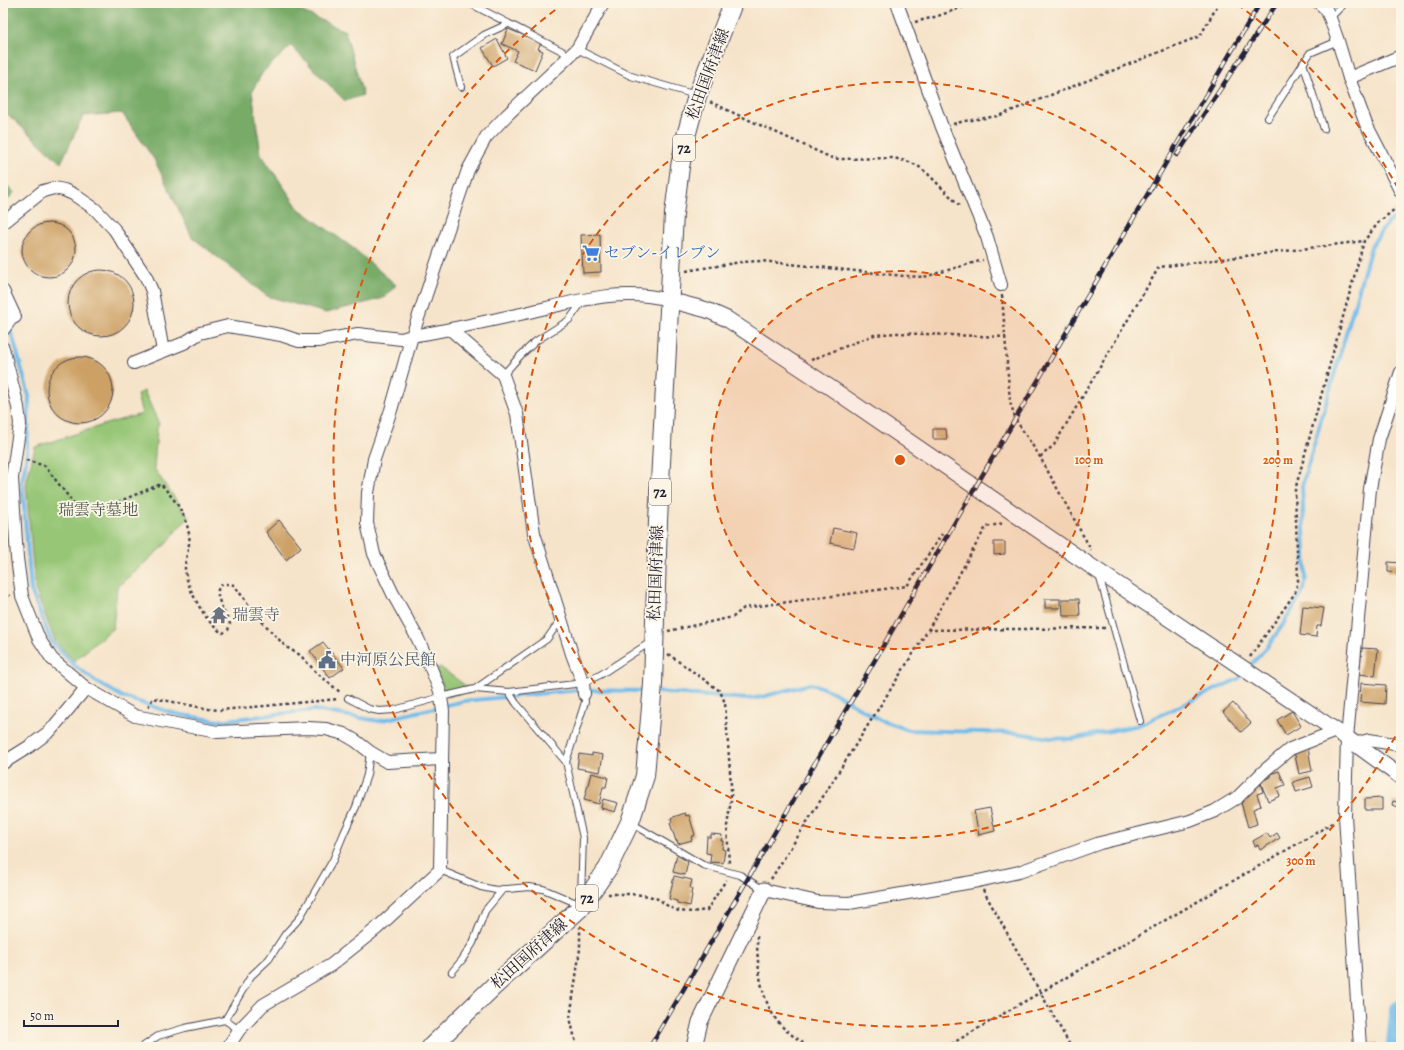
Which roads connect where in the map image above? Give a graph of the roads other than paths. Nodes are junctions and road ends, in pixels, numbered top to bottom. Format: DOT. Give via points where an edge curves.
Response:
graph roads {
  1 [pos="469,3"];
  2 [pos="603,3"];
  3 [pos="734,3"];
  4 [pos="897,3"];
  5 [pos="1319,3"];
  6 [pos="1345,3"];
  7 [pos="1330,18"];
  8 [pos="508,24"];
  9 [pos="1338,41"];
  10 [pos="573,53"];
  11 [pos="1401,56"];
  12 [pos="1303,64"];
  13 [pos="1349,78"];
  14 [pos="461,88"];
  15 [pos="697,96"];
  16 [pos="1268,118"];
  17 [pos="1324,129"];
  18 [pos="1401,192"];
  19 [pos="3,223"];
  20 [pos="1001,285"];
  21 [pos="3,291"];
  22 [pos="584,299"];
  23 [pos="669,300"];
  24 [pos="3,330"];
  25 [pos="450,330"];
  26 [pos="412,336"];
  27 [pos="3,348"];
  28 [pos="163,351"];
  29 [pos="134,363"];
  30 [pos="1401,372"];
  31 [pos="503,375"];
  32 [pos="1098,571"];
  33 [pos="561,618"];
  34 [pos="654,639"];
  35 [pos="584,687"];
  36 [pos="86,688"];
  37 [pos="475,689"];
  38 [pos="509,692"];
  39 [pos="441,697"];
  40 [pos="348,698"];
  41 [pos="1140,721"];
  42 [pos="1345,738"];
  43 [pos="1401,745"];
  44 [pos="370,752"];
  45 [pos="441,759"];
  46 [pos="566,762"];
  47 [pos="3,763"];
  48 [pos="1401,777"];
  49 [pos="630,822"];
  50 [pos="440,870"];
  51 [pos="503,889"];
  52 [pos="764,890"];
  53 [pos="584,902"];
  54 [pos="452,972"];
  55 [pos="225,1020"];
  56 [pos="239,1030"];
  57 [pos="142,1047"];
  58 [pos="228,1047"];
  59 [pos="431,1047"];
  60 [pos="694,1047"];
  61 [pos="1359,1047"];
  1 -- 8 [label="lane"];
  2 -- 10 [label="street"];
  3 -- 15 [label="main road, 松田国府津線 / 72"];
  4 -- 20 [label="street" via="942,127 987,237"];
  5 -- 7 [label="street" via="1326,9"];
  6 -- 7 [label="lane"];
  7 -- 9 [label="street"];
  8 -- 10 [label="lane" via="562,51"];
  8 -- 14 [label="lane" via="484,35 453,57"];
  9 -- 12 [label="lane" via="1310,53"];
  9 -- 13 [label="street"];
  10 -- 15 [label="lane" via="630,76"];
  10 -- 26 [label="street" via="486,138 468,170"];
  11 -- 13 [label="street"];
  12 -- 16 [label="lane"];
  12 -- 17 [label="lane"];
  13 -- 18 [label="street" via="1366,124"];
  15 -- 23 [label="main road, 松田国府津線 / 72" via="680,167 674,214"];
  19 -- 28 [label="street" via="43,191 54,188 68,192 95,209 114,229 146,277 152,291"];
  21 -- 24 [label="street" via="15,317"];
  22 -- 23 [label="street" via="620,294 653,295"];
  22 -- 25 [label="street"];
  22 -- 31 [label="lane" via="569,320 536,341"];
  23 -- 32 [label="street" via="707,310 727,319"];
  23 -- 34 [label="main road, 松田国府津線 / 72"];
  25 -- 26 [label="street"];
  25 -- 31 [label="street"];
  26 -- 28 [label="street" via="401,339 358,334 318,341 299,341 281,335 228,326 200,333"];
  26 -- 39 [label="street" via="374,459 368,494 368,523 374,554 418,639"];
  27 -- 36 [label="street" via="20,424 12,478 22,596 39,639 52,659"];
  28 -- 29 [label="street"];
  30 -- 42 [label="street" via="1379,439 1370,489"];
  31 -- 33 [label="street" via="516,414 534,533"];
  32 -- 41 [label="lane"];
  32 -- 42 [label="street"];
  33 -- 35 [label="street"];
  33 -- 37 [label="lane" via="547,639"];
  34 -- 35 [label="lane"];
  34 -- 49 [label="main road, 松田国府津線 / 72" via="645,776"];
  35 -- 38 [label="lane"];
  35 -- 46 [label="lane" via="585,702"];
  36 -- 44 [label="street" via="135,716 217,732 326,729 344,734"];
  36 -- 47 [label="street" via="50,731"];
  37 -- 38 [label="lane"];
  37 -- 39 [label="lane"];
  38 -- 46 [label="lane"];
  39 -- 40 [label="lane" via="379,712"];
  39 -- 45 [label="street"];
  42 -- 43 [label="street"];
  42 -- 48 [label="street"];
  42 -- 52 [label="street" via="1290,749 1238,797 1215,811 1190,821 1100,843 1019,872 849,904 818,902"];
  42 -- 61 [label="street" via="1345,816"];
  44 -- 45 [label="street" via="387,762"];
  44 -- 55 [label="lane" via="367,775 333,860 299,919 269,959 251,976"];
  45 -- 50 [label="street"];
  46 -- 53 [label="lane" via="583,838"];
  49 -- 52 [label="lane" via="703,865 740,875"];
  49 -- 53 [label="main road, 松田国府津線 / 72" via="608,868"];
  50 -- 51 [label="lane" via="480,887"];
  50 -- 56 [label="street" via="376,929 331,965 263,1005"];
  51 -- 53 [label="lane" via="543,889"];
  51 -- 54 [label="lane" via="484,911 473,943"];
  52 -- 60 [label="street" via="700,1022"];
  53 -- 59 [label="main road, 松田国府津線 / 72"];
  55 -- 56 [label="lane"];
  55 -- 57 [label="lane" via="158,1036"];
  56 -- 58 [label="street"];
}
